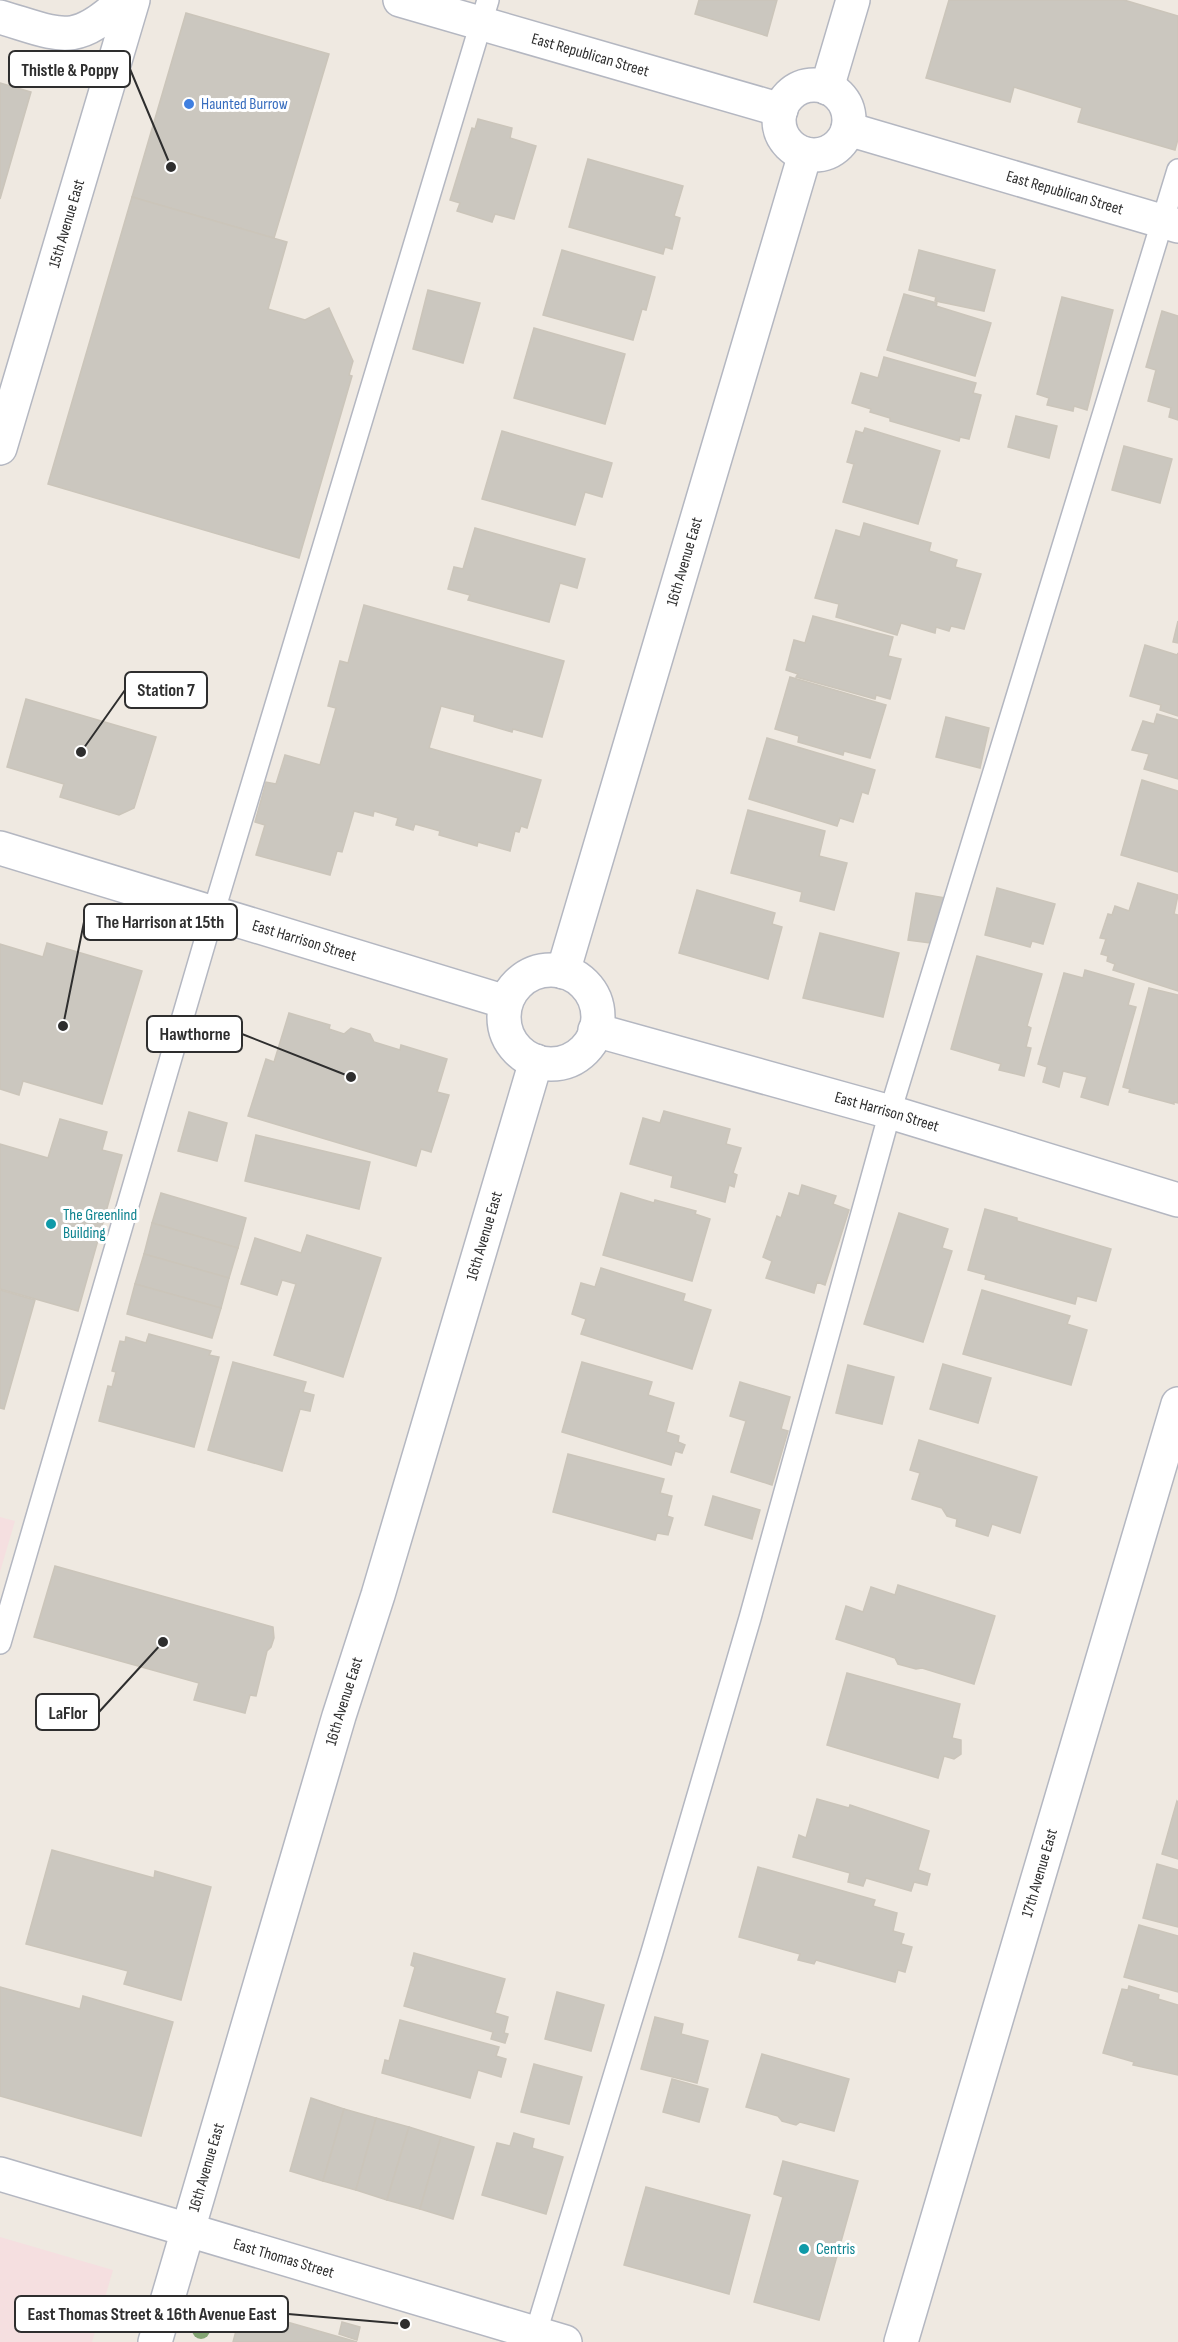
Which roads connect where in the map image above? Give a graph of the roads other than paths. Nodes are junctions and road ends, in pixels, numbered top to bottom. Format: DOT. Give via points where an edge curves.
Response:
graph roads {
  1 [pos="124,0"];
  2 [pos="133,0"];
  3 [pos="400,0"];
  4 [pos="853,0"];
  5 [pos="484,11"];
  6 [pos="0,17"];
  7 [pos="827,88"];
  8 [pos="781,110"];
  9 [pos="848,129"];
  10 [pos="805,153"];
  11 [pos="1178,170"];
  12 [pos="1170,224"];
  13 [pos="0,448"];
  14 [pos="0,848"];
  15 [pos="213,914"];
  16 [pos="564,972"];
  17 [pos="506,1002"];
  18 [pos="595,1030"];
  19 [pos="536,1061"];
  20 [pos="890,1112"];
  21 [pos="1178,1200"];
  22 [pos="1178,1404"];
  23 [pos="0,1643"];
  24 [pos="0,2174"];
  25 [pos="188,2231"];
  26 [pos="544,2339"];
  27 [pos="155,2342"];
  28 [pos="901,2342"];
  1 -- 6 [label="street" via="103,21 80,33 53,33"];
  2 -- 13 [label="street, 15th Avenue East"];
  3 -- 5 [label="street, East Republican Street"];
  4 -- 7 [label="street"];
  5 -- 8 [label="street, East Republican Street"];
  5 -- 15 [label="lane"];
  7 -- 8 [label="street" via="815,85 793,92"];
  7 -- 9 [label="street" via="844,102 849,112"];
  8 -- 10 [label="street" via="785,140"];
  9 -- 10 [label="street" via="831,151"];
  9 -- 12 [label="street, East Republican Street"];
  10 -- 16 [label="street, 16th Avenue East"];
  11 -- 12 [label="lane"];
  12 -- 20 [label="lane"];
  14 -- 15 [label="street, East Harrison Street"];
  15 -- 17 [label="street, East Harrison Street"];
  15 -- 23 [label="lane"];
  16 -- 17 [label="street" via="539,971 524,978"];
  16 -- 18 [label="street" via="582,982 592,994 597,1008"];
  17 -- 19 [label="street" via="506,1033 514,1047"];
  18 -- 19 [label="street" via="584,1051 570,1059 555,1064"];
  18 -- 20 [label="street, East Harrison Street"];
  19 -- 25 [label="street, 16th Avenue East"];
  20 -- 21 [label="street, East Harrison Street"];
  20 -- 26 [label="lane"];
  22 -- 28 [label="street, 17th Avenue East"];
  24 -- 25 [label="street, East Thomas Street"];
  25 -- 26 [label="street, East Thomas Street"];
  25 -- 27 [label="street, 16th Avenue East"];
}
